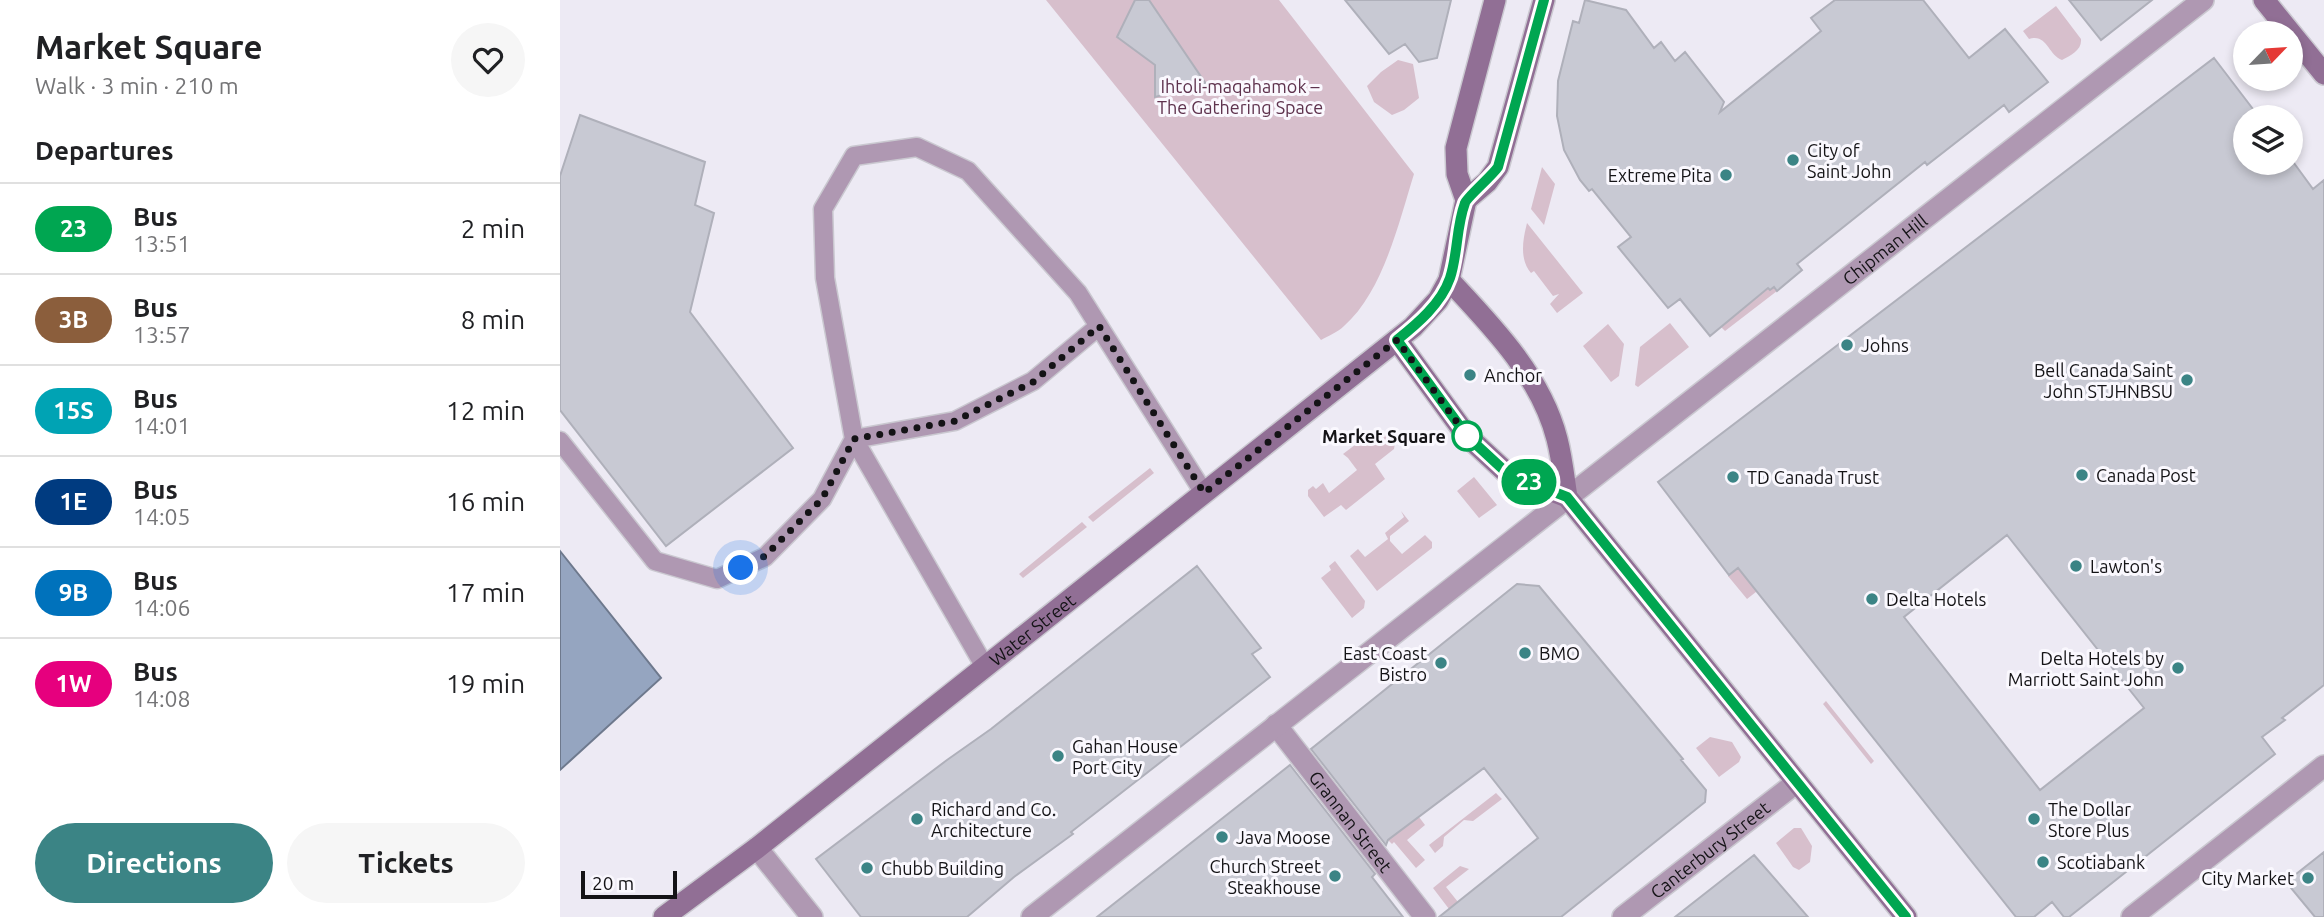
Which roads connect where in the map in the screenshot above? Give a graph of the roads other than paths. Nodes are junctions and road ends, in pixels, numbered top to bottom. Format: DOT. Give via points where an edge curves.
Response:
graph roads {
  1 [pos="1495,0"];
  2 [pos="1544,0"];
  3 [pos="2203,0"];
  4 [pos="2264,0"];
  5 [pos="2324,74"];
  6 [pos="1466,200"];
  7 [pos="1449,280"];
  8 [pos="1099,326"];
  9 [pos="1397,340"];
  10 [pos="854,439"];
  11 [pos="560,441"];
  12 [pos="1204,493"];
  13 [pos="1567,497"];
  14 [pos="985,667"];
  15 [pos="1276,725"];
  16 [pos="2324,766"];
  17 [pos="1797,782"];
  18 [pos="757,848"];
  19 [pos="664,917"];
  20 [pos="812,917"];
  21 [pos="1032,917"];
  22 [pos="1425,917"];
  23 [pos="1623,917"];
  24 [pos="1906,917"];
  25 [pos="2132,917"];
  1 -- 6 [label="main road" via="1456,148 1457,174"];
  2 -- 6 [label="main road" via="1498,167"];
  3 -- 13 [label="street, Chipman Hill"];
  4 -- 5 [label="main road"];
  6 -- 7 [label="main road"];
  7 -- 9 [label="main road" via="1427,314"];
  7 -- 13 [label="main road" via="1522,365 1544,403 1557,439"];
  8 -- 10 [label="lane" via="1033,382 955,421"];
  8 -- 10 [label="lane" via="1078,293 968,171 917,147 855,156 823,209 825,278"];
  8 -- 12 [label="lane"];
  9 -- 12 [label="main road, Water Street"];
  9 -- 13 [label="main road" via="1467,436 1508,474"];
  10 -- 11 [label="lane" via="822,499 765,556 717,579 655,561"];
  10 -- 14 [label="lane"];
  12 -- 14 [label="main road, Water Street"];
  13 -- 15 [label="street, Chipman Hill"];
  13 -- 17 [label="main road"];
  14 -- 18 [label="main road, Water Street"];
  15 -- 21 [label="street, Chipman Hill"];
  15 -- 22 [label="street, Grannan Street"];
  16 -- 25 [label="street"];
  17 -- 23 [label="street, Canterbury Street"];
  17 -- 24 [label="main road"];
  18 -- 19 [label="main road, Water Street"];
  18 -- 20 [label="street"];
}
